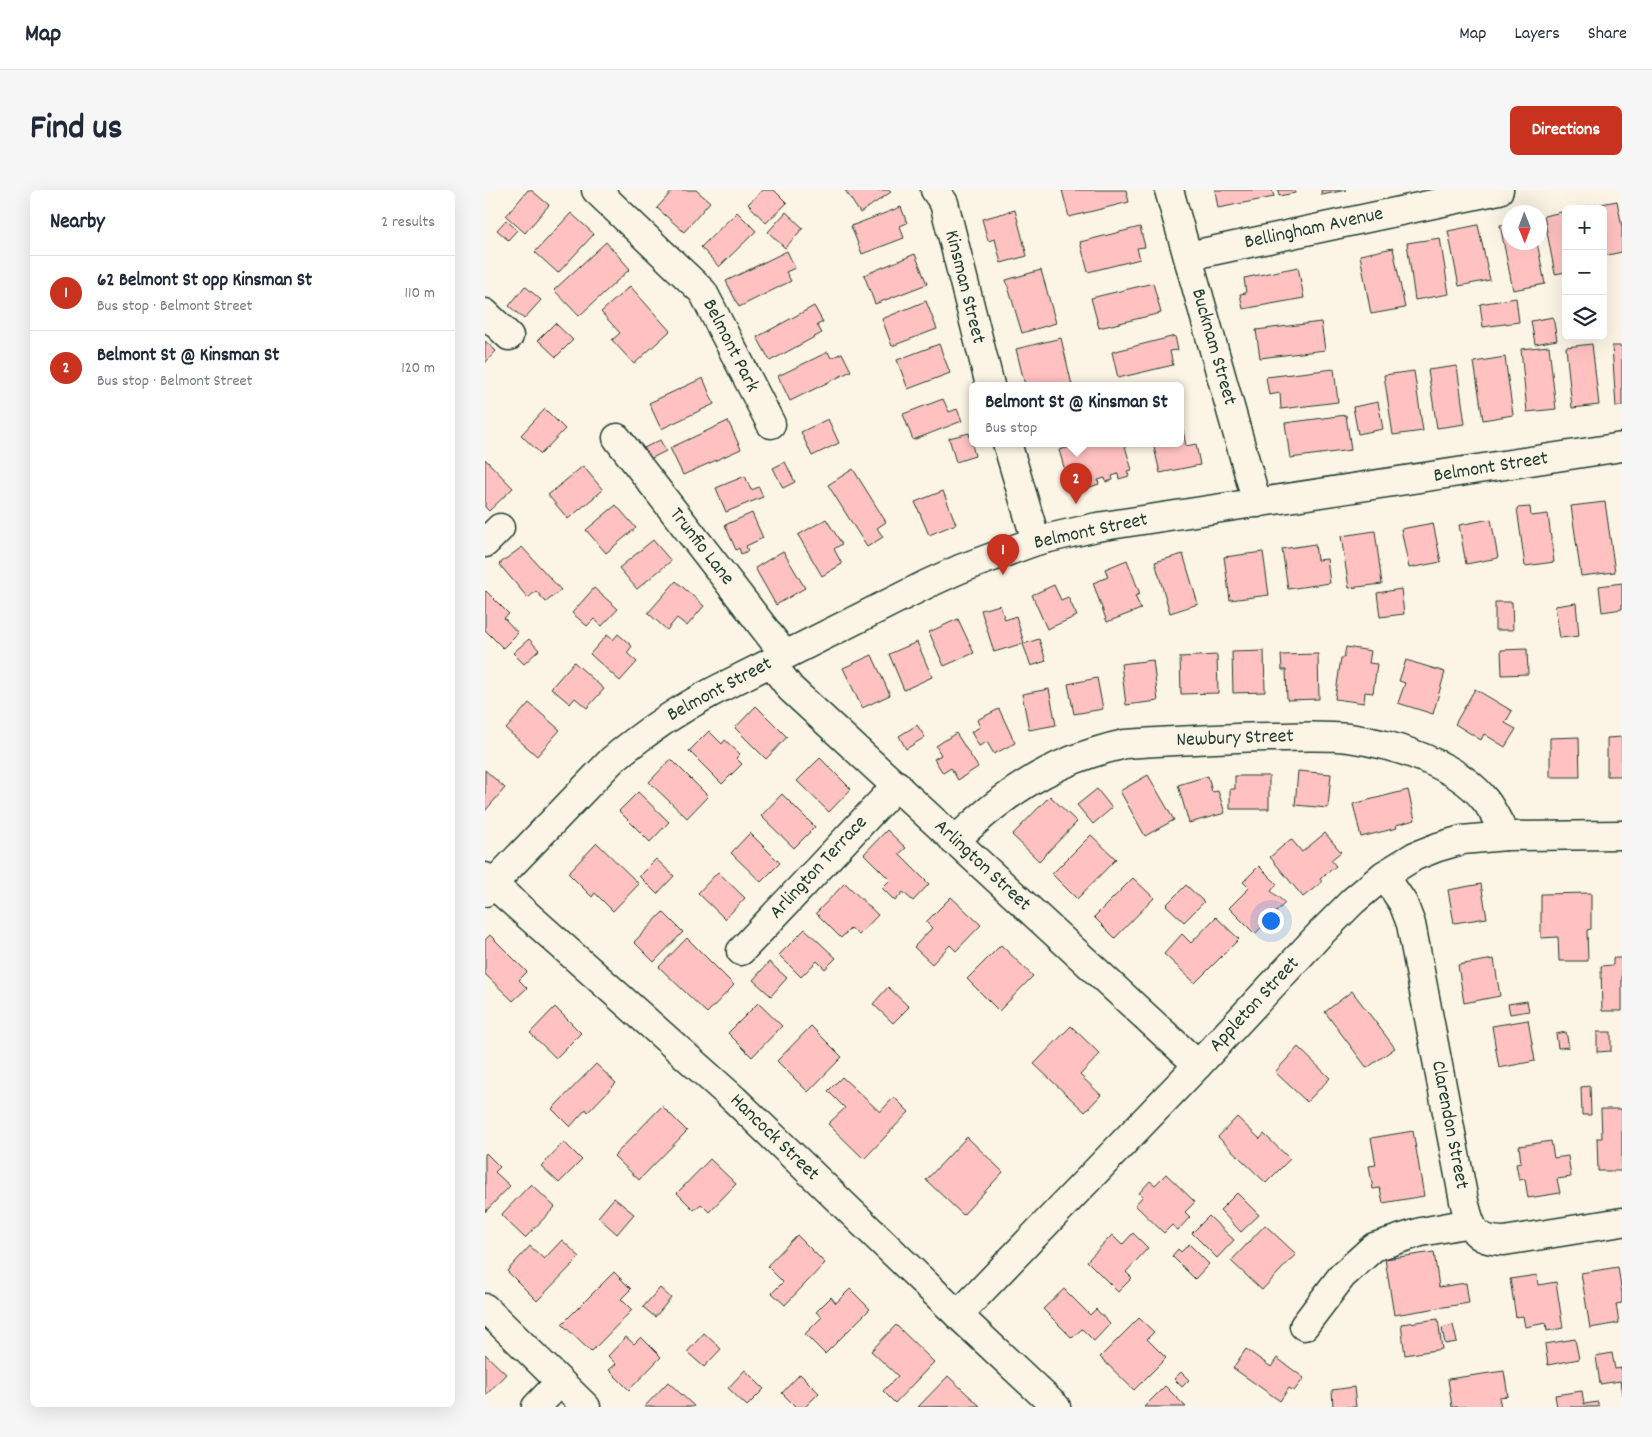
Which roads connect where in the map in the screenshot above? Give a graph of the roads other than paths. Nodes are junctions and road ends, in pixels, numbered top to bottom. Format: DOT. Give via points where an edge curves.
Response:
graph roads {
  1 [pos="596,190"];
  2 [pos="935,190"];
  3 [pos="1169,190"];
  4 [pos="1499,190"];
  5 [pos="1187,256"];
  6 [pos="485,313"];
  7 [pos="509,336"];
  8 [pos="989,382"];
  9 [pos="771,424"];
  10 [pos="617,438"];
  11 [pos="1008,447"];
  12 [pos="1622,447"];
  13 [pos="1257,503"];
  14 [pos="1036,542"];
  15 [pos="778,659"];
  16 [pos="897,786"];
  17 [pos="1622,835"];
  18 [pos="1506,836"];
  19 [pos="954,841"];
  20 [pos="1384,875"];
  21 [pos="487,885"];
  22 [pos="741,951"];
  23 [pos="1198,1066"];
  24 [pos="1622,1222"];
  25 [pos="1470,1223"];
  26 [pos="485,1308"];
  27 [pos="958,1315"];
  28 [pos="1304,1326"];
  29 [pos="560,1382"];
  30 [pos="536,1407"];
  31 [pos="586,1407"];
  32 [pos="1056,1407"];
  1 -- 9 [label="street, Belmont Park" via="703,292"];
  2 -- 8 [label="street, Kinsman Street" via="943,204"];
  3 -- 5 [label="street, Bucknam Street"];
  4 -- 5 [label="street, Bellingham Avenue"];
  5 -- 13 [label="street, Bucknam Street"];
  6 -- 7 [label="street"];
  10 -- 15 [label="street, Trunfio Lane"];
  11 -- 14 [label="street"];
  12 -- 13 [label="street, Belmont Street"];
  13 -- 14 [label="street, Belmont Street" via="1097,527"];
  14 -- 15 [label="street, Belmont Street" via="935,580"];
  15 -- 16 [label="street, Arlington Street" via="791,689"];
  15 -- 21 [label="street, Belmont Street" via="688,704 633,742"];
  16 -- 19 [label="street, Arlington Street"];
  16 -- 22 [label="street, Arlington Terrace"];
  17 -- 18 [label="street, Appleton Street"];
  18 -- 19 [label="street, Newbury Street" via="1485,800 1470,785 1432,762 1369,742 1305,736 1125,744 1098,751 1074,759 1025,784"];
  18 -- 20 [label="street, Appleton Street" via="1448,844 1415,856"];
  19 -- 23 [label="street, Arlington Street"];
  20 -- 23 [label="street, Appleton Street" via="1320,934"];
  20 -- 25 [label="street, Clarendon Street" via="1403,903 1411,924"];
  21 -- 27 [label="street, Hancock Street" via="734,1099"];
  23 -- 27 [label="street, Appleton Street"];
  24 -- 25 [label="street" via="1497,1241 1478,1235"];
  25 -- 28 [label="street" via="1421,1232 1374,1247 1342,1276"];
  26 -- 29 [label="street"];
  27 -- 32 [label="street, Hancock Street"];
  29 -- 30 [label="street"];
  29 -- 31 [label="street"];
}
